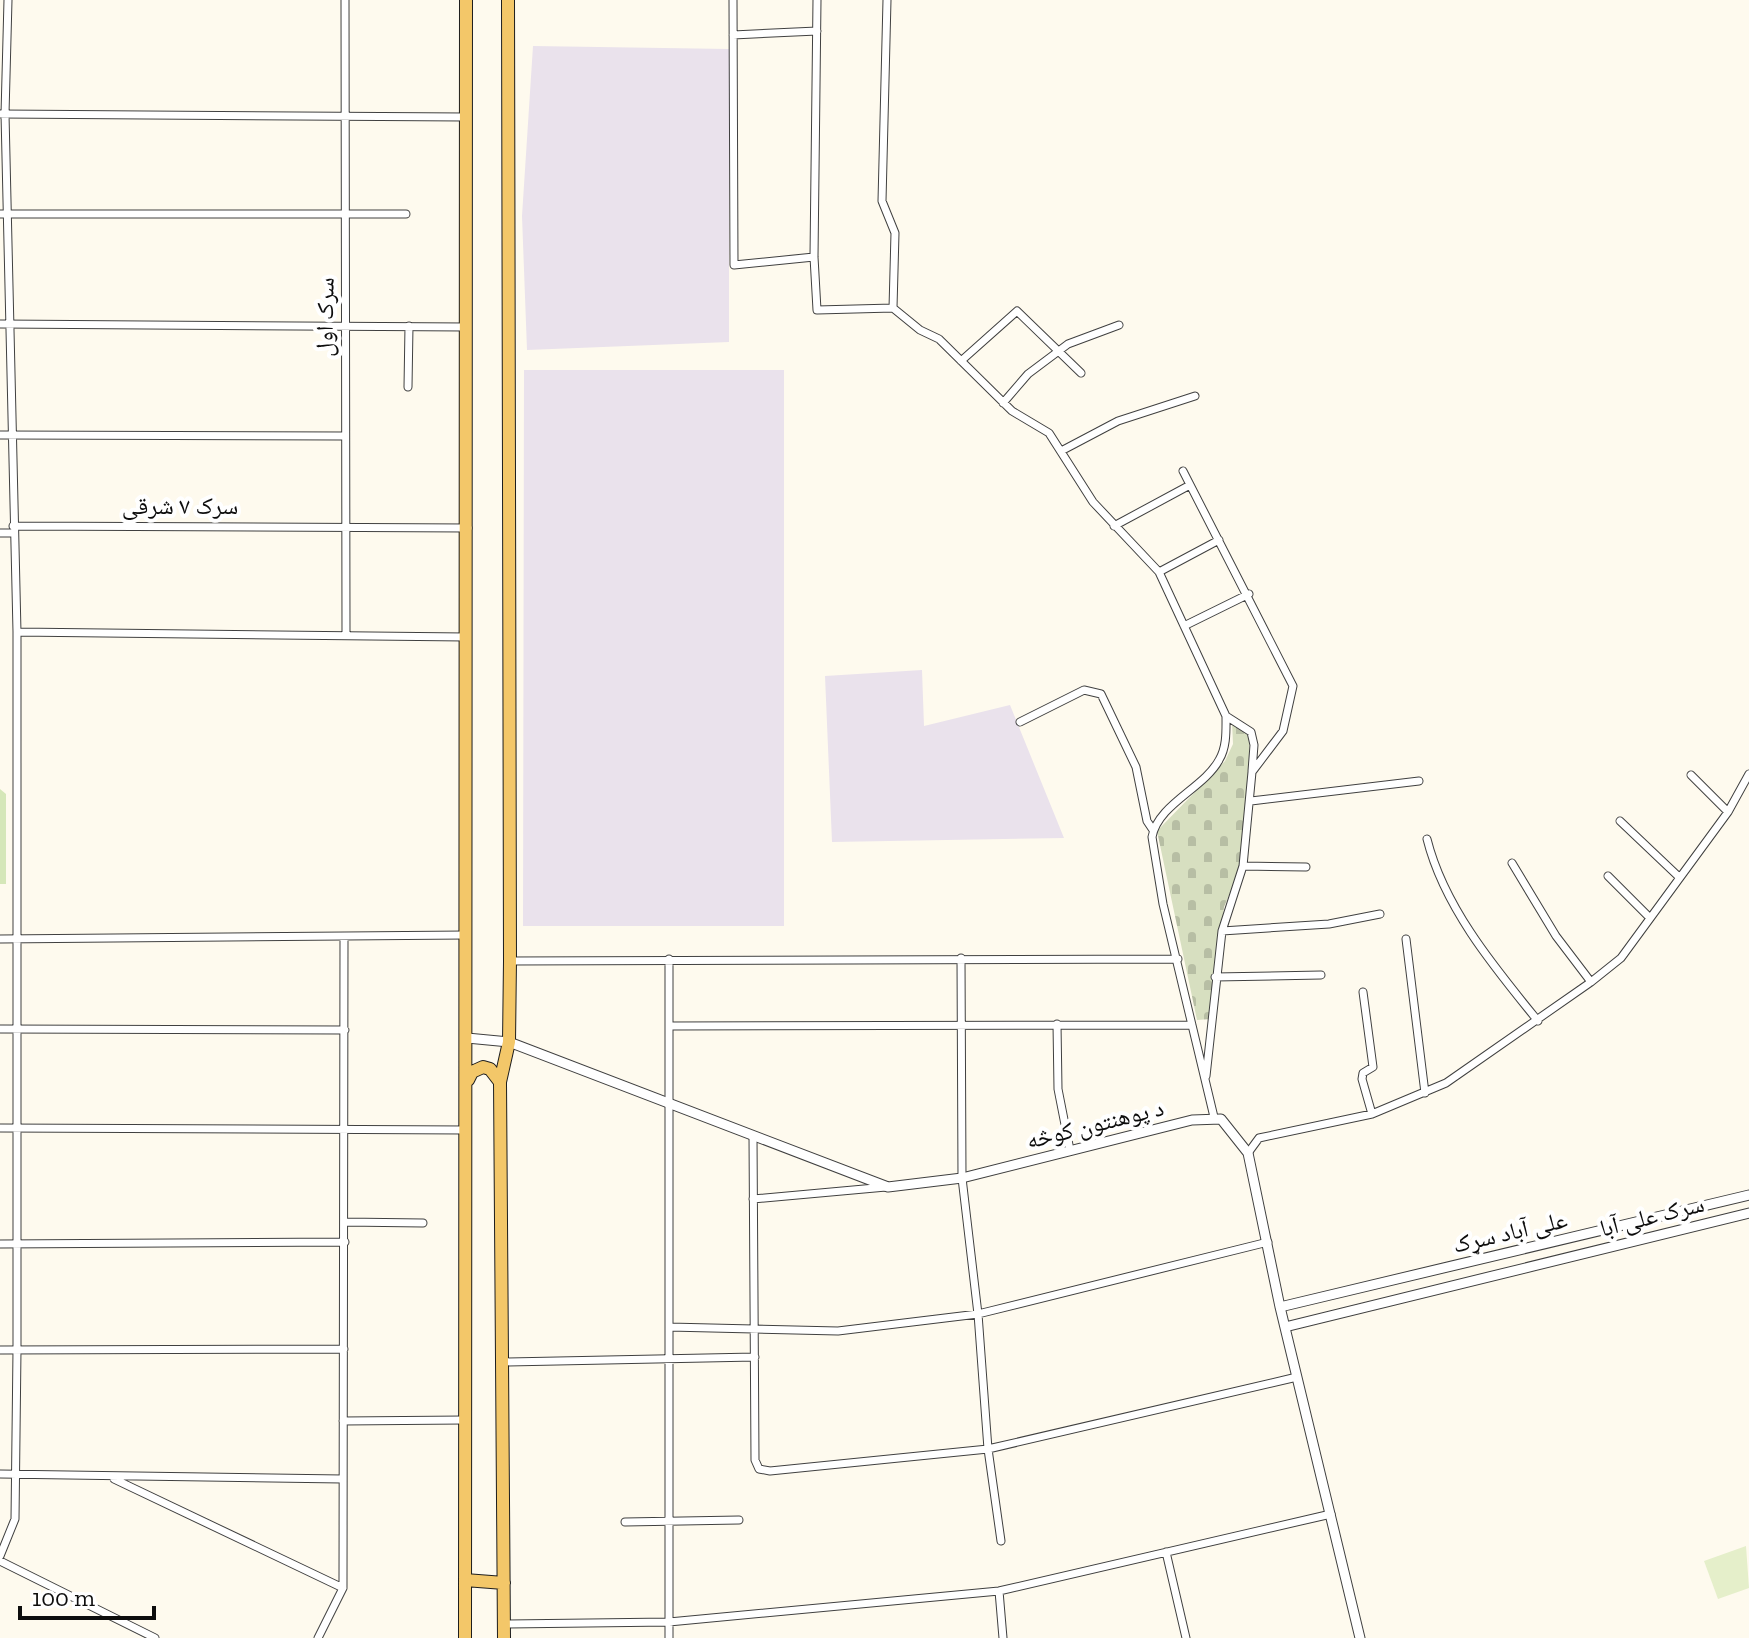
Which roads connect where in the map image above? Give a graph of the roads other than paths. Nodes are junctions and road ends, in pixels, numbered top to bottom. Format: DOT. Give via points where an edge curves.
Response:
graph roads {
  1 [pos="8,0"];
  2 [pos="345,0"];
  3 [pos="466,0"];
  4 [pos="508,0"];
  5 [pos="733,0"];
  6 [pos="817,0"];
  7 [pos="887,0"];
  8 [pos="817,31"];
  9 [pos="733,35"];
  10 [pos="3,114"];
  11 [pos="347,114"];
  12 [pos="465,117"];
  13 [pos="347,213"];
  14 [pos="4,214"];
  15 [pos="406,214"];
  16 [pos="814,257"];
  17 [pos="893,308"];
  18 [pos="4,324"];
  19 [pos="345,324"];
  20 [pos="1119,325"];
  21 [pos="409,326"];
  22 [pos="467,327"];
  23 [pos="1058,351"];
  24 [pos="961,361"];
  25 [pos="1081,373"];
  26 [pos="408,387"];
  27 [pos="1195,396"];
  28 [pos="1003,403"];
  29 [pos="0,435"];
  30 [pos="11,435"];
  31 [pos="345,436"];
  32 [pos="1063,450"];
  33 [pos="1183,471"];
  34 [pos="1190,485"];
  35 [pos="347,526"];
  36 [pos="1114,526"];
  37 [pos="468,528"];
  38 [pos="14,530"];
  39 [pos="0,533"];
  40 [pos="1219,540"];
  41 [pos="1159,572"];
  42 [pos="1249,594"];
  43 [pos="1184,626"];
  44 [pos="17,632"];
  45 [pos="346,635"];
  46 [pos="465,637"];
  47 [pos="1226,716"];
  48 [pos="1020,722"];
  49 [pos="1252,772"];
  50 [pos="1749,774"];
  51 [pos="1691,775"];
  52 [pos="1419,781"];
  53 [pos="1251,801"];
  54 [pos="1728,812"];
  55 [pos="1620,821"];
  56 [pos="1153,830"];
  57 [pos="1427,839"];
  58 [pos="1512,863"];
  59 [pos="1243,866"];
  60 [pos="1306,867"];
  61 [pos="1608,876"];
  62 [pos="1679,877"];
  63 [pos="1380,914"];
  64 [pos="1649,917"];
  65 [pos="1222,931"];
  66 [pos="466,935"];
  67 [pos="344,937"];
  68 [pos="0,939"];
  69 [pos="15,939"];
  70 [pos="1406,939"];
  71 [pos="961,958"];
  72 [pos="669,959"];
  73 [pos="1178,959"];
  74 [pos="510,961"];
  75 [pos="1321,975"];
  76 [pos="1215,977"];
  77 [pos="1591,982"];
  78 [pos="1363,992"];
  79 [pos="1538,1021"];
  80 [pos="1057,1024"];
  81 [pos="1192,1025"];
  82 [pos="670,1026"];
  83 [pos="962,1026"];
  84 [pos="0,1029"];
  85 [pos="16,1029"];
  86 [pos="345,1030"];
  87 [pos="467,1038"];
  88 [pos="509,1042"];
  89 [pos="467,1082"];
  90 [pos="500,1082"];
  91 [pos="1206,1082"];
  92 [pos="1425,1093"];
  93 [pos="670,1104"];
  94 [pos="1372,1114"];
  95 [pos="1214,1117"];
  96 [pos="345,1127"];
  97 [pos="0,1128"];
  98 [pos="16,1128"];
  99 [pos="468,1130"];
  100 [pos="753,1136"];
  101 [pos="1070,1150"];
  102 [pos="1248,1153"];
  103 [pos="962,1178"];
  104 [pos="888,1187"];
  105 [pos="1749,1195"];
  106 [pos="753,1199"];
  107 [pos="1749,1213"];
  108 [pos="345,1222"];
  109 [pos="423,1223"];
  110 [pos="1609,1229"];
  111 [pos="345,1242"];
  112 [pos="1268,1242"];
  113 [pos="0,1244"];
  114 [pos="16,1244"];
  115 [pos="1613,1246"];
  116 [pos="1280,1307"];
  117 [pos="978,1314"];
  118 [pos="669,1327"];
  119 [pos="1285,1327"];
  120 [pos="754,1328"];
  121 [pos="344,1349"];
  122 [pos="0,1350"];
  123 [pos="17,1350"];
  124 [pos="669,1356"];
  125 [pos="755,1357"];
  126 [pos="502,1362"];
  127 [pos="1297,1377"];
  128 [pos="464,1420"];
  129 [pos="343,1421"];
  130 [pos="988,1449"];
  131 [pos="0,1474"];
  132 [pos="17,1474"];
  133 [pos="109,1477"];
  134 [pos="342,1479"];
  135 [pos="1331,1514"];
  136 [pos="739,1520"];
  137 [pos="668,1521"];
  138 [pos="625,1522"];
  139 [pos="1001,1541"];
  140 [pos="1166,1552"];
  141 [pos="0,1558"];
  142 [pos="465,1580"];
  143 [pos="504,1583"];
  144 [pos="343,1588"];
  145 [pos="999,1591"];
  146 [pos="669,1622"];
  147 [pos="504,1624"];
  148 [pos="155,1638"];
  149 [pos="318,1638"];
  150 [pos="465,1638"];
  151 [pos="504,1638"];
  152 [pos="669,1638"];
  153 [pos="1003,1638"];
  154 [pos="1186,1638"];
  155 [pos="1360,1638"];
  1 -- 10 [label="street"];
  2 -- 11 [label="street, سرک‌ اول"];
  3 -- 12 [label="main road"];
  4 -- 74 [label="main road"];
  5 -- 9 [label="street"];
  6 -- 8 [label="street"];
  7 -- 17 [label="street" via="882,201 895,233"];
  8 -- 9 [label="street"];
  8 -- 16 [label="street"];
  9 -- 16 [label="street" via="734,265"];
  10 -- 11 [label="street"];
  10 -- 14 [label="street"];
  11 -- 12 [label="street"];
  11 -- 13 [label="street, سرک‌ اول"];
  12 -- 22 [label="main road"];
  13 -- 14 [label="street"];
  13 -- 15 [label="street"];
  13 -- 19 [label="street, سرک‌ اول"];
  14 -- 18 [label="street"];
  16 -- 17 [label="street" via="817,310"];
  17 -- 24 [label="street"];
  18 -- 19 [label="street"];
  18 -- 30 [label="street"];
  19 -- 21 [label="street"];
  19 -- 31 [label="street, سرک‌ اول"];
  20 -- 23 [label="street"];
  21 -- 22 [label="street"];
  21 -- 26 [label="street"];
  22 -- 37 [label="main road"];
  23 -- 24 [label="street" via="1017,311"];
  23 -- 25 [label="street"];
  23 -- 28 [label="street"];
  24 -- 28 [label="street"];
  27 -- 32 [label="street" via="1118,421"];
  28 -- 32 [label="street" via="1049,433"];
  29 -- 30 [label="street"];
  30 -- 31 [label="street"];
  30 -- 38 [label="street"];
  31 -- 35 [label="street, سرک‌ اول"];
  32 -- 36 [label="street" via="1093,502"];
  33 -- 34 [label="street"];
  34 -- 36 [label="street"];
  34 -- 40 [label="street"];
  35 -- 37 [label="street, سرک ۷ شرقی"];
  35 -- 38 [label="street, سرک ۷ شرقی"];
  35 -- 45 [label="street, سرک‌ اول"];
  36 -- 41 [label="street"];
  37 -- 46 [label="main road"];
  38 -- 39 [label="street, سرک ۷ شرقی"];
  38 -- 44 [label="street"];
  40 -- 41 [label="street"];
  40 -- 42 [label="street"];
  41 -- 43 [label="street"];
  42 -- 43 [label="street"];
  42 -- 49 [label="street" via="1293,686 1283,731"];
  43 -- 47 [label="street"];
  44 -- 45 [label="street"];
  44 -- 69 [label="street"];
  45 -- 46 [label="street"];
  46 -- 66 [label="main road"];
  47 -- 49 [label="street" via="1251,732"];
  47 -- 56 [label="street" via="1219,761"];
  48 -- 56 [label="street" via="1084,690 1101,694 1136,767"];
  49 -- 53 [label="street"];
  50 -- 54 [label="street"];
  51 -- 54 [label="street"];
  52 -- 53 [label="street"];
  53 -- 59 [label="street"];
  54 -- 62 [label="street"];
  55 -- 62 [label="street"];
  56 -- 73 [label="street" via="1163,904"];
  57 -- 79 [label="street" via="1434,867 1461,914 1494,967"];
  58 -- 77 [label="street"];
  59 -- 60 [label="street"];
  59 -- 65 [label="street"];
  61 -- 64 [label="street"];
  62 -- 64 [label="street"];
  63 -- 65 [label="street" via="1329,924"];
  64 -- 77 [label="street" via="1621,958"];
  65 -- 76 [label="street"];
  66 -- 67 [label="street"];
  66 -- 87 [label="main road"];
  67 -- 69 [label="street"];
  67 -- 86 [label="street"];
  68 -- 69 [label="street"];
  69 -- 85 [label="street"];
  70 -- 92 [label="street"];
  71 -- 72 [label="street"];
  71 -- 73 [label="street"];
  71 -- 83 [label="street"];
  72 -- 74 [label="street"];
  72 -- 82 [label="street"];
  73 -- 81 [label="street"];
  74 -- 88 [label="main road"];
  75 -- 76 [label="street"];
  76 -- 91 [label="street"];
  77 -- 79 [label="street"];
  78 -- 94 [label="street" via="1373,1067 1362,1079"];
  79 -- 92 [label="street"];
  80 -- 81 [label="street"];
  80 -- 83 [label="street"];
  80 -- 101 [label="street" via="1058,1089"];
  81 -- 91 [label="street"];
  82 -- 83 [label="street"];
  82 -- 93 [label="street"];
  83 -- 103 [label="street"];
  84 -- 85 [label="street"];
  85 -- 86 [label="street"];
  85 -- 98 [label="street"];
  86 -- 96 [label="street"];
  87 -- 88 [label="street, د پوهنتون کوڅه"];
  87 -- 89 [label="main road"];
  88 -- 90 [label="main road"];
  88 -- 93 [label="street, د پوهنتون کوڅه"];
  89 -- 90 [label="main road" via="483,1067"];
  89 -- 99 [label="main road"];
  90 -- 126 [label="main road"];
  91 -- 95 [label="street"];
  92 -- 94 [label="street"];
  93 -- 100 [label="street, د پوهنتون کوڅه"];
  93 -- 118 [label="street"];
  94 -- 102 [label="street" via="1259,1138"];
  95 -- 101 [label="street, د پوهنتون کوڅه"];
  95 -- 102 [label="street" via="1231,1128"];
  96 -- 98 [label="street"];
  96 -- 99 [label="street"];
  96 -- 108 [label="street"];
  97 -- 98 [label="street"];
  98 -- 114 [label="street"];
  99 -- 128 [label="main road"];
  100 -- 104 [label="street, د پوهنتون کوڅه"];
  100 -- 106 [label="street"];
  101 -- 103 [label="street, د پوهنتون کوڅه"];
  102 -- 112 [label="street"];
  103 -- 104 [label="street, د پوهنتون کوڅه"];
  103 -- 117 [label="street"];
  104 -- 106 [label="street"];
  105 -- 110 [label="street, علی آباد سړک"];
  106 -- 120 [label="street"];
  107 -- 115 [label="street, سرک علی آبا"];
  108 -- 109 [label="street"];
  108 -- 111 [label="street"];
  110 -- 115 [label="street"];
  110 -- 116 [label="street, علی آباد سړک"];
  111 -- 114 [label="street"];
  111 -- 121 [label="street"];
  112 -- 116 [label="street"];
  112 -- 117 [label="street"];
  113 -- 114 [label="street"];
  114 -- 123 [label="street"];
  115 -- 119 [label="street, سرک علی آبا"];
  116 -- 119 [label="street"];
  117 -- 120 [label="street" via="838,1331"];
  117 -- 130 [label="street"];
  118 -- 120 [label="street"];
  118 -- 124 [label="street"];
  119 -- 127 [label="street"];
  120 -- 125 [label="street"];
  121 -- 123 [label="street"];
  121 -- 129 [label="street"];
  122 -- 123 [label="street"];
  123 -- 132 [label="street"];
  124 -- 125 [label="street"];
  124 -- 126 [label="street"];
  124 -- 137 [label="street"];
  125 -- 130 [label="street" via="759,1469"];
  126 -- 143 [label="main road"];
  127 -- 130 [label="street"];
  127 -- 135 [label="street"];
  128 -- 129 [label="street"];
  128 -- 142 [label="main road"];
  129 -- 134 [label="street"];
  130 -- 139 [label="street"];
  131 -- 132 [label="street"];
  132 -- 133 [label="street"];
  132 -- 141 [label="street" via="15,1519"];
  133 -- 134 [label="street"];
  133 -- 144 [label="street"];
  134 -- 144 [label="street"];
  135 -- 140 [label="street"];
  135 -- 155 [label="street"];
  136 -- 137 [label="street"];
  137 -- 138 [label="street"];
  137 -- 146 [label="street"];
  140 -- 145 [label="street"];
  140 -- 154 [label="street"];
  141 -- 148 [label="street"];
  142 -- 143 [label="main road"];
  142 -- 150 [label="main road"];
  143 -- 147 [label="main road"];
  144 -- 149 [label="street"];
  145 -- 146 [label="street"];
  145 -- 153 [label="street"];
  146 -- 147 [label="street"];
  146 -- 152 [label="street"];
  147 -- 151 [label="main road"];
}
